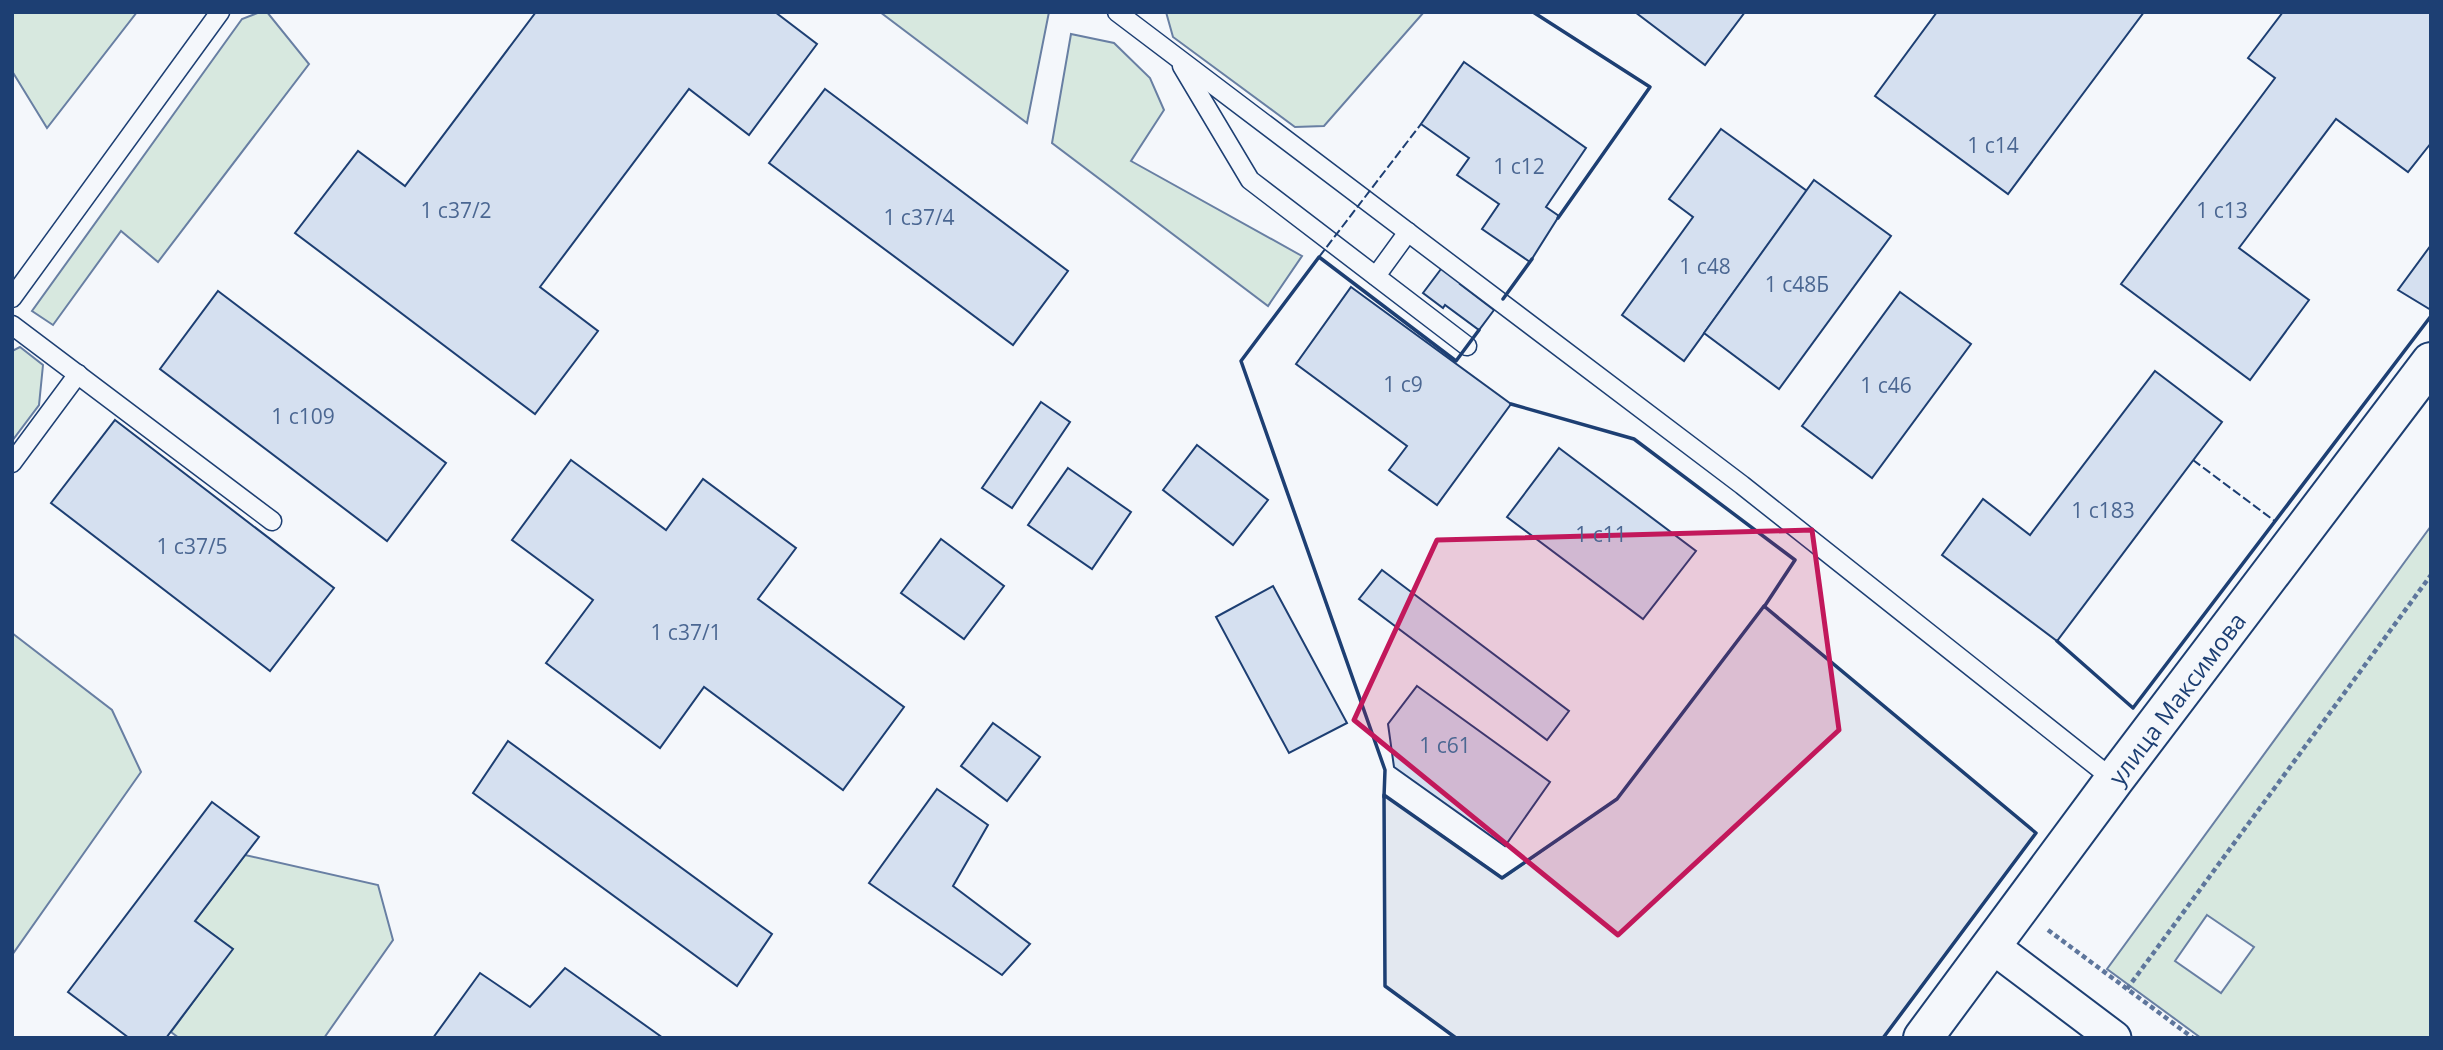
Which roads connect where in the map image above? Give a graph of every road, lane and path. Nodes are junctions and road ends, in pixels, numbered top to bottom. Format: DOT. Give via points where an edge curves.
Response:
graph roads {
  1 [pos="220,12"];
  2 [pos="1126,15"];
  3 [pos="1176,57"];
  4 [pos="1408,232"];
  5 [pos="1376,276"];
  6 [pos="12,298"];
  7 [pos="12,325"];
  8 [pos="1467,346"];
  9 [pos="2431,362"];
  10 [pos="78,374"];
  11 [pos="12,463"];
  12 [pos="272,521"];
  13 [pos="2431,575"];
  14 [pos="2114,780"];
  15 [pos="2020,909"];
  16 [pos="1992,946"];
  17 [pos="2127,989"];
  18 [pos="1923,1038"];
  19 [pos="2114,1038"];
  20 [pos="2193,1038"];
  1 -- 6 [label="lane"];
  2 -- 3 [label="lane"];
  3 -- 4 [label="lane"];
  3 -- 5 [label="lane" via="1250,180"];
  4 -- 5 [label="lane"];
  4 -- 14 [label="lane" via="1742,485"];
  5 -- 8 [label="lane"];
  7 -- 10 [label="lane"];
  9 -- 14 [label="street, улица Максимова"];
  10 -- 11 [label="lane"];
  10 -- 12 [label="lane"];
  13 -- 17 [label="path"];
  14 -- 15 [label="street, улица Максимова"];
  15 -- 16 [label="street, улица Максимова"];
  15 -- 17 [label="path"];
  16 -- 18 [label="street, улица Максимова"];
  16 -- 19 [label="street"];
  17 -- 20 [label="path"];
}
